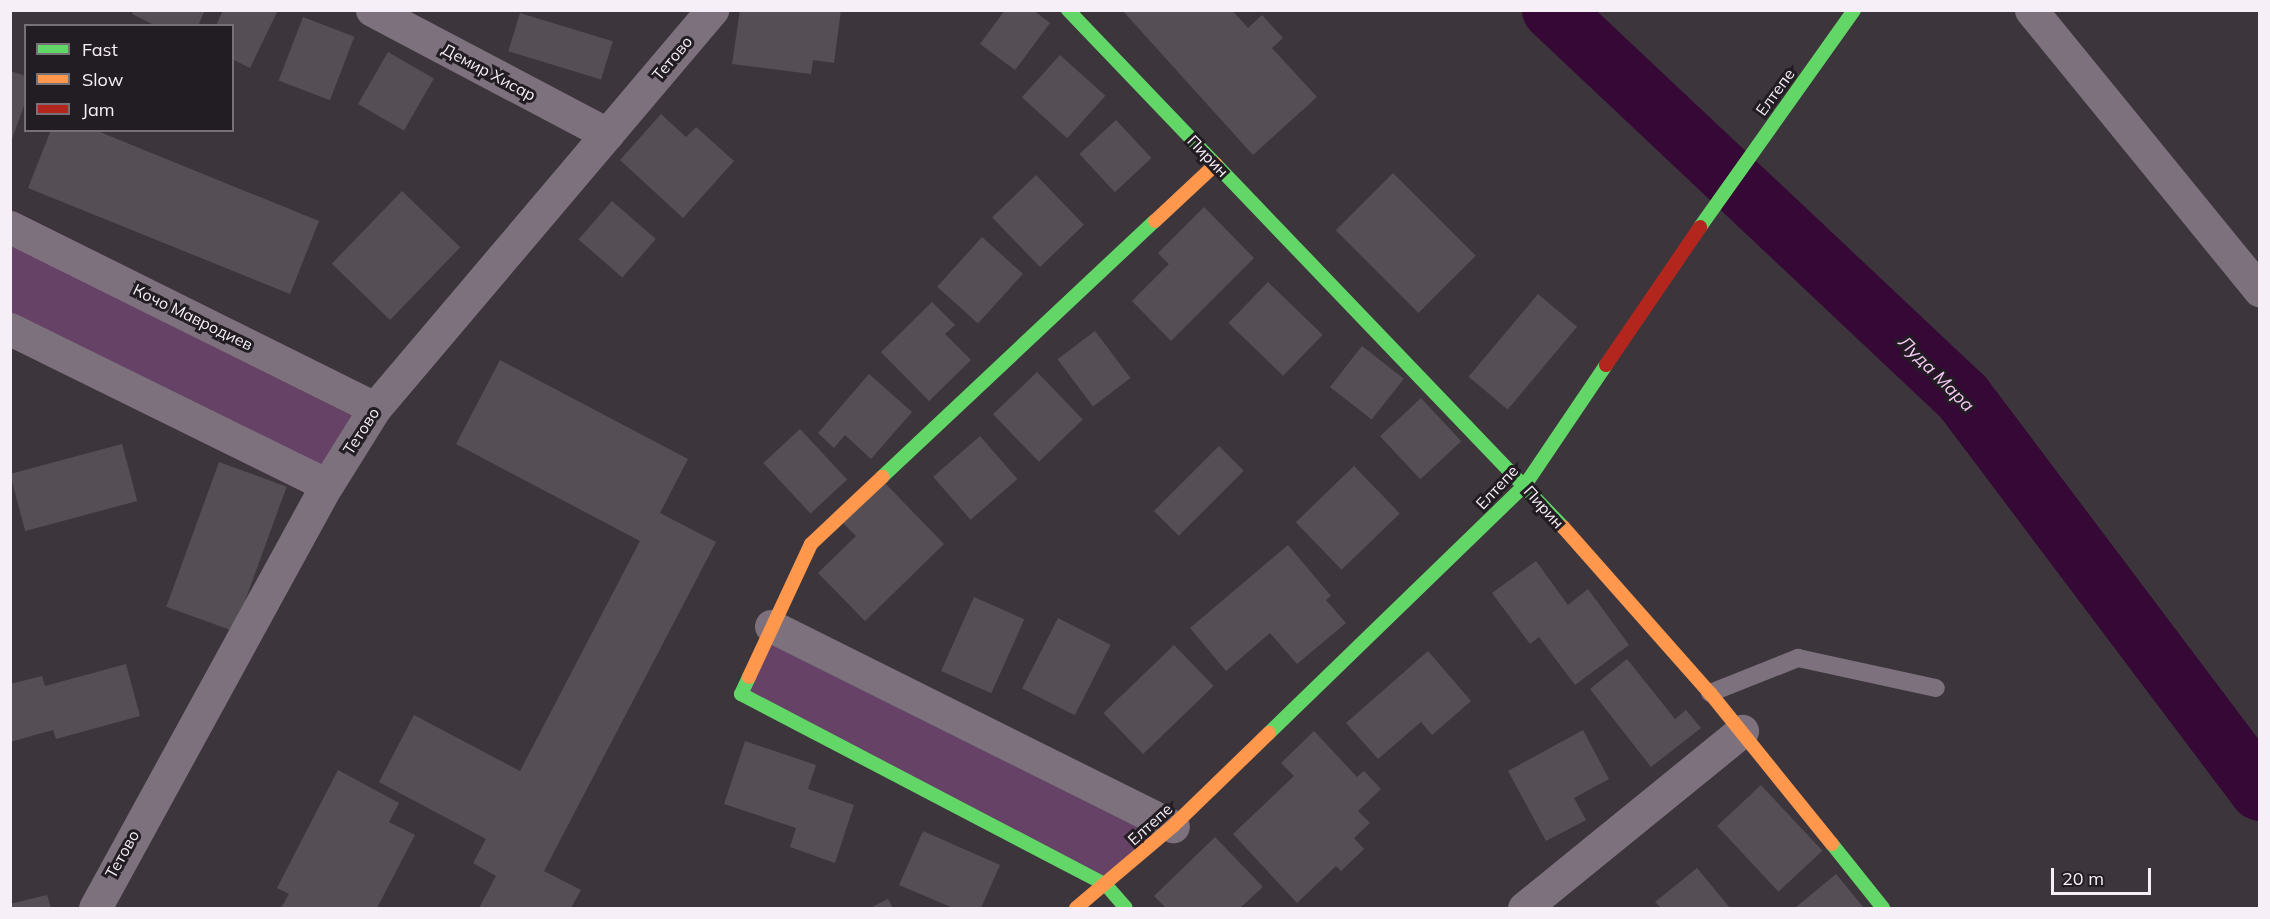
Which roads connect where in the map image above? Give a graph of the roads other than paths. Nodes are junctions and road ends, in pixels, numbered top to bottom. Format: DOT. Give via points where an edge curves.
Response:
graph roads {
  1 [pos="372,10"];
  2 [pos="712,10"];
  3 [pos="1068,10"];
  4 [pos="1854,10"];
  5 [pos="2031,10"];
  6 [pos="607,134"];
  7 [pos="1216,164"];
  8 [pos="10,227"];
  9 [pos="2255,274"];
  10 [pos="10,329"];
  11 [pos="375,408"];
  12 [pos="327,485"];
  13 [pos="1525,485"];
  14 [pos="771,626"];
  15 [pos="1935,688"];
  16 [pos="1710,693"];
  17 [pos="1742,731"];
  18 [pos="1173,826"];
  19 [pos="1106,885"];
  20 [pos="95,909"];
  21 [pos="1076,909"];
  22 [pos="1126,909"];
  23 [pos="1524,909"];
  24 [pos="1883,909"];
  1 -- 6 [label="street, Демир Хисар"];
  2 -- 6 [label="street, Тетово"];
  3 -- 7 [label="street, Пирин"];
  4 -- 13 [label="street, Елтепе" via="1676,261"];
  5 -- 9 [label="street"];
  6 -- 11 [label="street, Тетово"];
  7 -- 13 [label="street, Пирин"];
  7 -- 14 [label="street" via="810,544"];
  8 -- 11 [label="street, Кочо Мавродиев"];
  10 -- 12 [label="street"];
  11 -- 12 [label="street, Тетово"];
  12 -- 20 [label="street, Тетово"];
  13 -- 16 [label="street, Пирин"];
  13 -- 18 [label="street, Елтепе"];
  14 -- 18 [label="street"];
  14 -- 19 [label="street" via="741,694"];
  15 -- 16 [label="lane" via="1798,658"];
  16 -- 17 [label="street, Пирин"];
  17 -- 23 [label="street"];
  17 -- 24 [label="street, Пирин"];
  18 -- 19 [label="street, Елтепе"];
  19 -- 21 [label="street, Елтепе"];
  19 -- 22 [label="street"];
}
